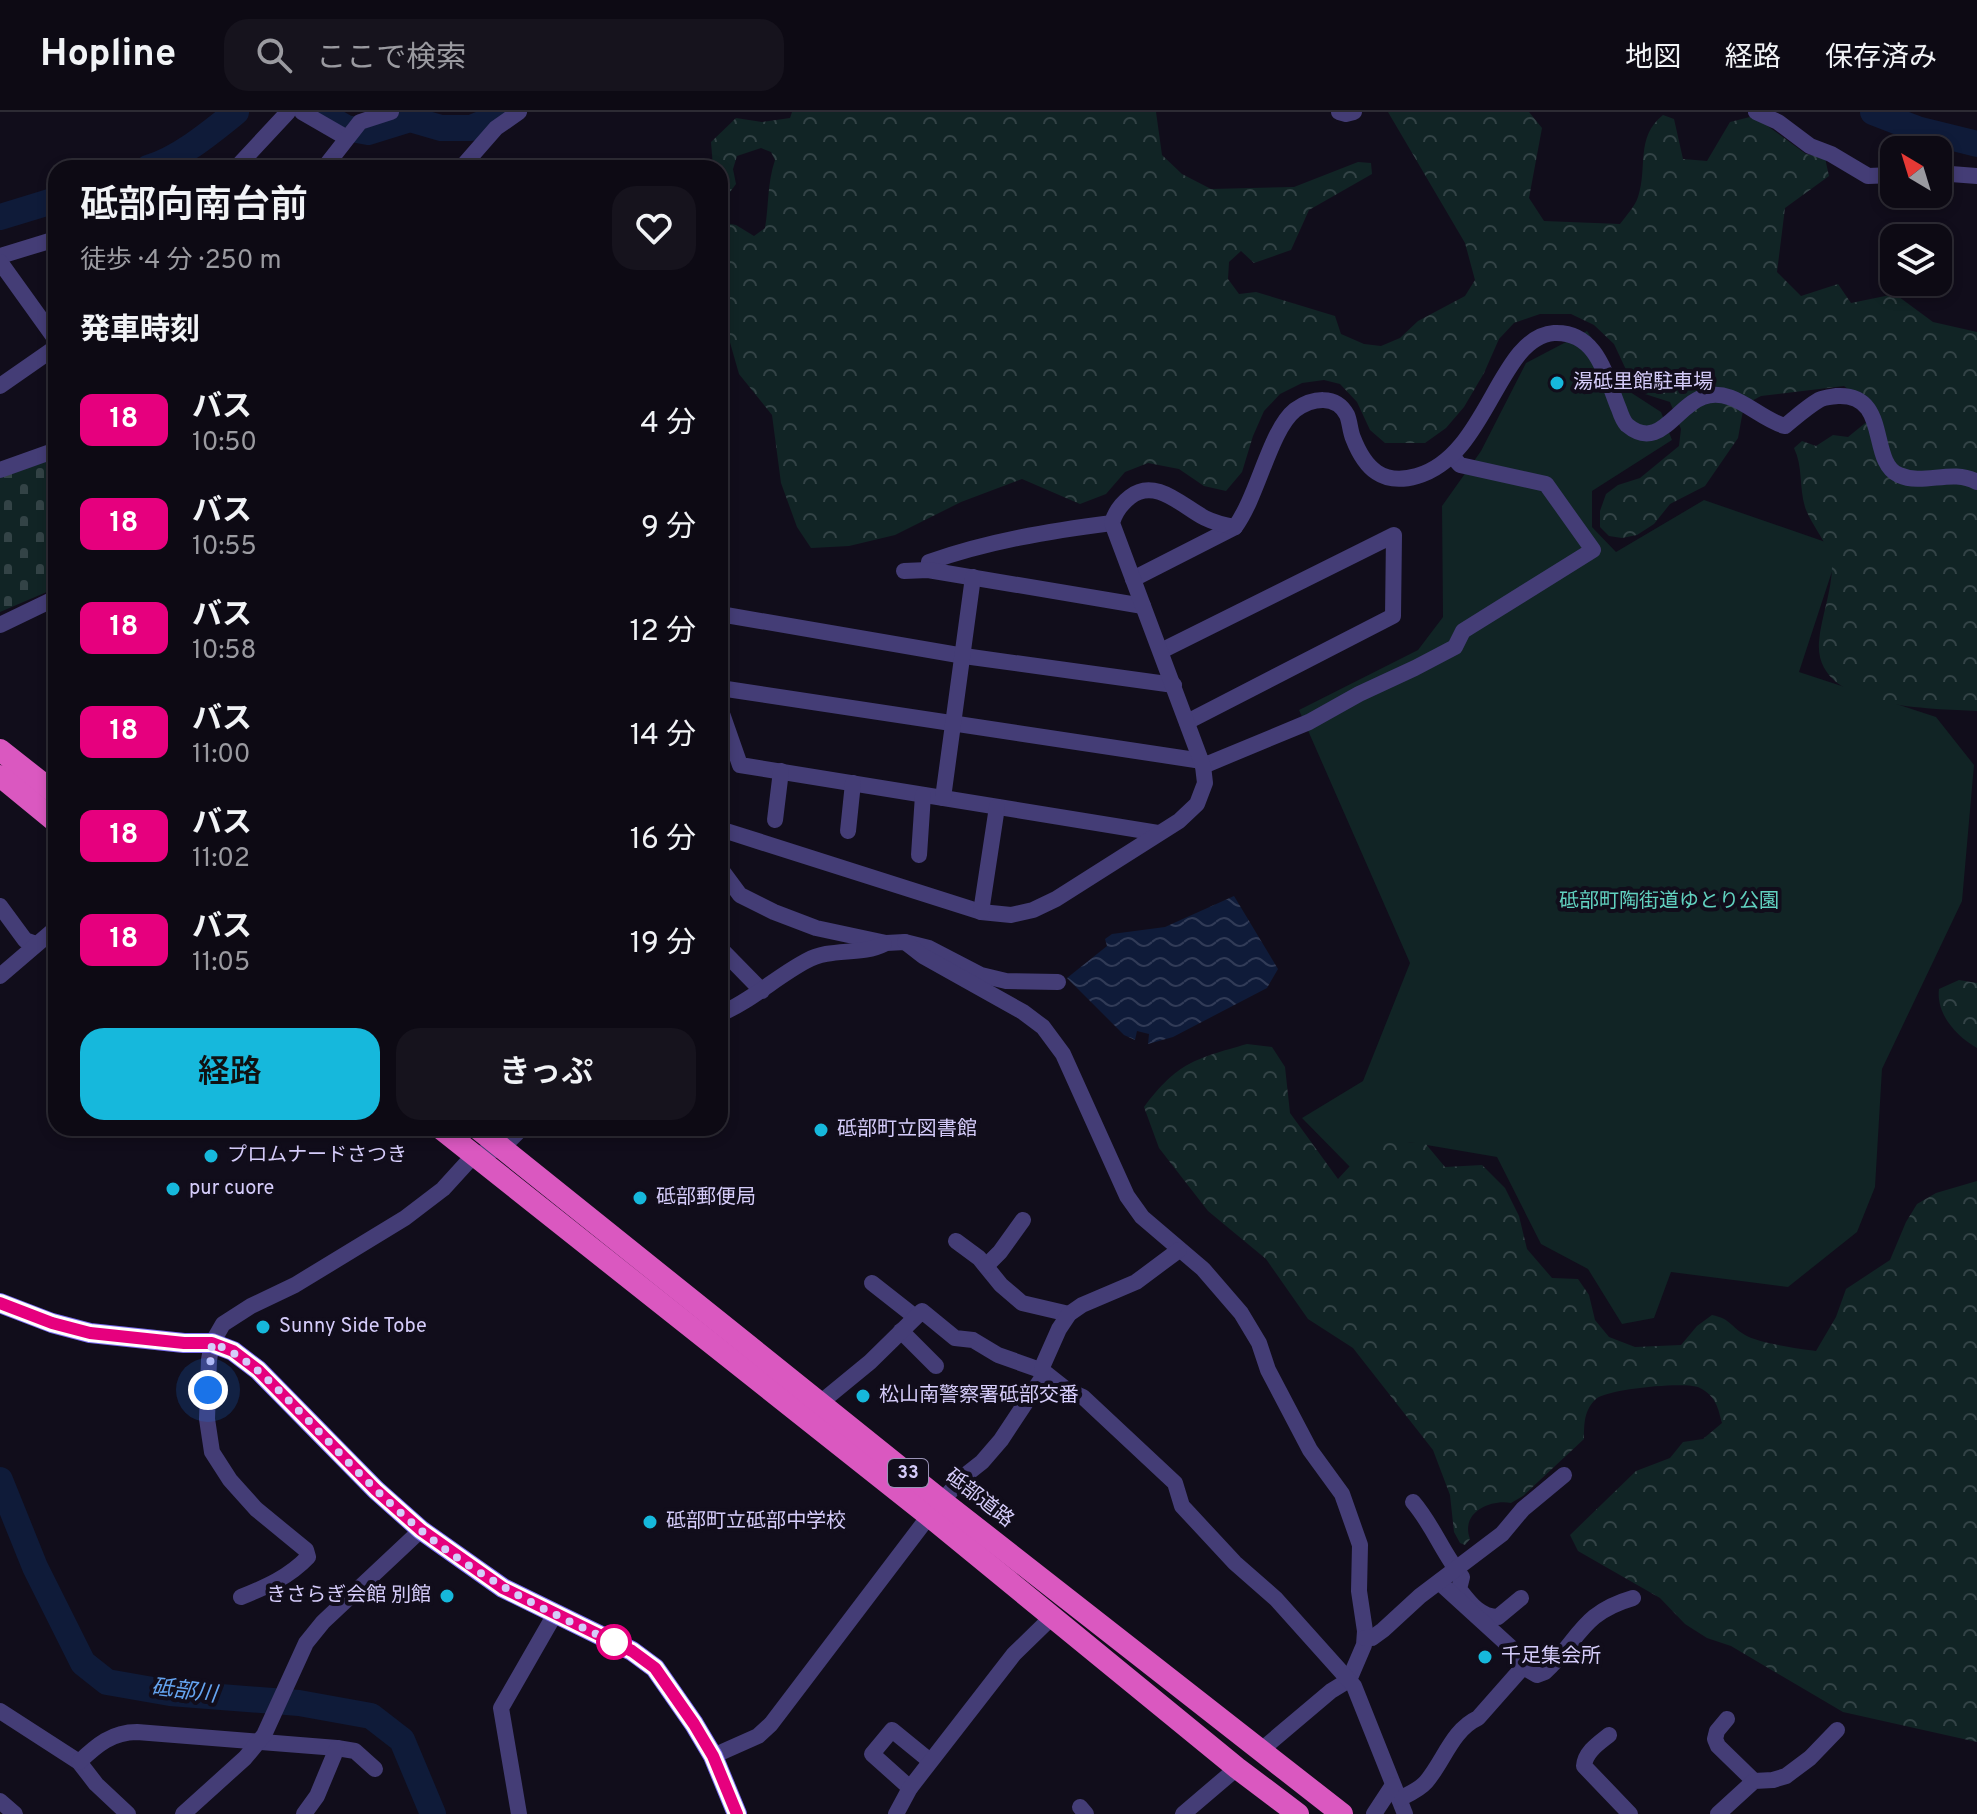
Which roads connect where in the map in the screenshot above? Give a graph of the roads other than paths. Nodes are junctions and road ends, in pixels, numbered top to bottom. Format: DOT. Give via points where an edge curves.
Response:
graph roads {
  1 [pos="288,112"];
  2 [pos="302,112"];
  3 [pos="391,112"];
  4 [pos="519,112"];
  5 [pos="1339,112"];
  6 [pos="1354,112"];
  7 [pos="1756,112"];
  8 [pos="352,132"];
  9 [pos="243,160"];
  10 [pos="330,160"];
  11 [pos="468,160"];
  12 [pos="1952,174"];
  13 [pos="1880,176"];
  14 [pos="1977,176"];
  15 [pos="48,241"];
  16 [pos="0,256"];
  17 [pos="0,262"];
  18 [pos="48,329"];
  19 [pos="48,352"];
  20 [pos="0,385"];
  21 [pos="48,453"];
  22 [pos="1452,456"];
  23 [pos="0,470"];
  24 [pos="1977,482"];
  25 [pos="1112,523"];
  26 [pos="1235,527"];
  27 [pos="928,570"];
  28 [pos="904,571"];
  29 [pos="973,577"];
  30 [pos="1133,579"];
  31 [pos="48,602"];
  32 [pos="1143,606"];
  33 [pos="728,615"];
  34 [pos="0,625"];
  35 [pos="1161,651"];
  36 [pos="964,656"];
  37 [pos="1174,685"];
  38 [pos="728,689"];
  39 [pos="1187,722"];
  40 [pos="954,724"];
  41 [pos="728,731"];
  42 [pos="0,750"];
  43 [pos="1202,763"];
  44 [pos="781,771"];
  45 [pos="0,776"];
  46 [pos="853,783"];
  47 [pos="48,788"];
  48 [pos="923,795"];
  49 [pos="943,798"];
  50 [pos="997,807"];
  51 [pos="48,815"];
  52 [pos="775,820"];
  53 [pos="848,831"];
  54 [pos="728,832"];
  55 [pos="1158,833"];
  56 [pos="919,855"];
  57 [pos="728,879"];
  58 [pos="0,906"];
  59 [pos="981,912"];
  60 [pos="48,934"];
  61 [pos="905,942"];
  62 [pos="886,943"];
  63 [pos="36,944"];
  64 [pos="728,956"];
  65 [pos="0,976"];
  66 [pos="1058,982"];
  67 [pos="762,991"];
  68 [pos="728,1010"];
  69 [pos="450,1136"];
  70 [pos="487,1136"];
  71 [pos="514,1136"];
  72 [pos="502,1148"];
  73 [pos="474,1155"];
  74 [pos="1023,1220"];
  75 [pos="956,1241"];
  76 [pos="1179,1250"];
  77 [pos="986,1266"];
  78 [pos="872,1283"];
  79 [pos="0,1303"];
  80 [pos="1069,1314"];
  81 [pos="914,1316"];
  82 [pos="901,1331"];
  83 [pos="212,1343"];
  84 [pos="936,1366"];
  85 [pos="1043,1371"];
  86 [pos="820,1403"];
  87 [pos="1564,1475"];
  88 [pos="1413,1502"];
  89 [pos="936,1508"];
  90 [pos="421,1530"];
  91 [pos="1456,1569"];
  92 [pos="1439,1582"];
  93 [pos="241,1597"];
  94 [pos="1521,1598"];
  95 [pos="1633,1598"];
  96 [pos="555,1614"];
  97 [pos="1052,1617"];
  98 [pos="1365,1638"];
  99 [pos="1523,1667"];
  100 [pos="1349,1680"];
  101 [pos="0,1711"];
  102 [pos="1727,1719"];
  103 [pos="1837,1730"];
  104 [pos="1609,1735"];
  105 [pos="261,1738"];
  106 [pos="337,1748"];
  107 [pos="1260,1751"];
  108 [pos="713,1756"];
  109 [pos="930,1761"];
  110 [pos="79,1762"];
  111 [pos="1237,1768"];
  112 [pos="375,1769"];
  113 [pos="1754,1781"];
  114 [pos="910,1788"];
  115 [pos="1399,1799"];
  116 [pos="0,1801"];
  117 [pos="15,1814"];
  118 [pos="128,1814"];
  119 [pos="183,1814"];
  120 [pos="304,1814"];
  121 [pos="519,1814"];
  122 [pos="737,1814"];
  123 [pos="896,1814"];
  124 [pos="1183,1814"];
  125 [pos="1298,1814"];
  126 [pos="1342,1814"];
  127 [pos="1374,1814"];
  128 [pos="1630,1814"];
  129 [pos="1718,1814"];
  1 -- 9 [label="street"];
  2 -- 8 [label="street"];
  3 -- 8 [label="street"];
  4 -- 11 [label="street" via="496,128"];
  5 -- 6 [label="street"];
  7 -- 13 [label="street" via="1868,176"];
  8 -- 10 [label="street"];
  12 -- 14 [label="street"];
  15 -- 16 [label="street"];
  17 -- 18 [label="street"];
  19 -- 20 [label="street"];
  21 -- 23 [label="street"];
  22 -- 24 [label="street" via="1500,387 1511,361 1527,344 1552,333 1574,336 1591,347 1624,423 1642,434 1655,433 1702,397 1721,394 1785,426 1822,398 1842,396 1869,411 1885,463 1896,474"];
  22 -- 26 [label="street" via="1419,476 1381,477 1367,465 1338,403 1321,399 1286,418 1248,511"];
  22 -- 43 [label="street" via="1460,465 1546,484 1593,550 1463,631 1455,647 1309,722"];
  25 -- 26 [label="street" via="1123,502 1149,489"];
  25 -- 27 [label="street" via="965,549 929,562"];
  25 -- 30 [label="street"];
  26 -- 30 [label="street"];
  27 -- 28 [label="street"];
  27 -- 29 [label="street"];
  29 -- 32 [label="street"];
  29 -- 36 [label="street"];
  30 -- 32 [label="street"];
  31 -- 34 [label="street"];
  32 -- 35 [label="street"];
  33 -- 36 [label="street"];
  35 -- 37 [label="street"];
  35 -- 39 [label="street" via="1394,535 1393,616"];
  36 -- 37 [label="street"];
  36 -- 40 [label="street"];
  37 -- 39 [label="street"];
  38 -- 40 [label="street"];
  39 -- 43 [label="street"];
  40 -- 43 [label="street"];
  40 -- 49 [label="street"];
  41 -- 44 [label="street" via="740,765"];
  42 -- 47 [label="highway"];
  43 -- 55 [label="street" via="1205,783 1197,804"];
  44 -- 46 [label="street"];
  44 -- 52 [label="street"];
  45 -- 51 [label="highway"];
  46 -- 48 [label="street"];
  46 -- 53 [label="street"];
  48 -- 49 [label="street"];
  48 -- 56 [label="street"];
  49 -- 50 [label="street"];
  50 -- 55 [label="street"];
  50 -- 59 [label="street"];
  54 -- 59 [label="street"];
  55 -- 59 [label="street" via="1033,910 1011,915"];
  57 -- 62 [label="street" via="740,895 774,912 816,928"];
  58 -- 63 [label="street" via="25,940"];
  60 -- 63 [label="street"];
  61 -- 62 [label="street"];
  61 -- 66 [label="street" via="929,948 981,975"];
  61 -- 76 [label="street" via="1043,1027 1063,1054 1127,1196"];
  62 -- 67 [label="street" via="874,950 823,954"];
  63 -- 65 [label="street"];
  64 -- 67 [label="street"];
  67 -- 68 [label="street"];
  69 -- 73 [label="highway, 砥部道路 / 33"];
  70 -- 72 [label="highway, 砥部道路 / 33"];
  71 -- 72 [label="street"];
  72 -- 73 [label="street"];
  72 -- 86 [label="highway, 砥部道路 / 33"];
  73 -- 83 [label="street" via="443,1189 405,1218 223,1324"];
  73 -- 89 [label="highway, 砥部道路 / 33"];
  74 -- 77 [label="street"];
  75 -- 77 [label="street"];
  76 -- 80 [label="street" via="1136,1282"];
  76 -- 98 [label="street" via="1241,1313 1310,1450 1342,1494 1360,1545"];
  77 -- 80 [label="street" via="1022,1303"];
  78 -- 81 [label="street"];
  79 -- 83 [label="main road" via="90,1333"];
  80 -- 85 [label="street"];
  81 -- 82 [label="street"];
  81 -- 85 [label="street" via="922,1311 955,1338 973,1340"];
  82 -- 84 [label="street"];
  82 -- 86 [label="street"];
  83 -- 90 [label="main road" via="258,1370"];
  83 -- 93 [label="street" via="207,1419 212,1452 256,1509 308,1557 271,1585"];
  85 -- 89 [label="street" via="1001,1440"];
  85 -- 100 [label="street" via="1099,1411 1175,1483 1182,1506"];
  86 -- 89 [label="highway, 砥部道路 / 33"];
  87 -- 91 [label="street"];
  88 -- 91 [label="street"];
  89 -- 97 [label="highway, 砥部道路 / 33"];
  89 -- 107 [label="highway, 砥部道路 / 33"];
  89 -- 108 [label="street" via="771,1724 758,1736"];
  90 -- 96 [label="main road" via="503,1588"];
  90 -- 105 [label="street" via="306,1643"];
  91 -- 92 [label="street"];
  91 -- 94 [label="street" via="1462,1577 1459,1589 1487,1617 1498,1617"];
  92 -- 98 [label="street" via="1383,1630"];
  92 -- 99 [label="street" via="1518,1654"];
  95 -- 99 [label="street" via="1596,1614 1545,1672 1537,1675"];
  96 -- 108 [label="main road" via="632,1651 655,1668"];
  96 -- 121 [label="street" via="501,1708"];
  97 -- 109 [label="street" via="1014,1654"];
  97 -- 111 [label="highway, 砥部道路 / 33"];
  98 -- 100 [label="street"];
  99 -- 115 [label="street" via="1468,1723 1426,1781"];
  100 -- 107 [label="street"];
  100 -- 115 [label="street"];
  101 -- 110 [label="street"];
  102 -- 113 [label="street" via="1717,1731 1718,1746"];
  103 -- 113 [label="street" via="1786,1776"];
  104 -- 128 [label="street" via="1591,1750 1584,1766"];
  105 -- 106 [label="street"];
  105 -- 110 [label="street" via="125,1732 97,1745"];
  105 -- 119 [label="street"];
  106 -- 112 [label="street" via="355,1751"];
  106 -- 120 [label="street"];
  107 -- 126 [label="highway, 砥部道路 / 33"];
  108 -- 122 [label="main road"];
  109 -- 114 [label="street"];
  109 -- 114 [label="street" via="892,1730 872,1754"];
  110 -- 118 [label="street"];
  111 -- 124 [label="street"];
  111 -- 125 [label="highway, 砥部道路 / 33"];
  113 -- 129 [label="street"];
  114 -- 123 [label="street"];
  115 -- 127 [label="street"];
  116 -- 117 [label="street"];
}
